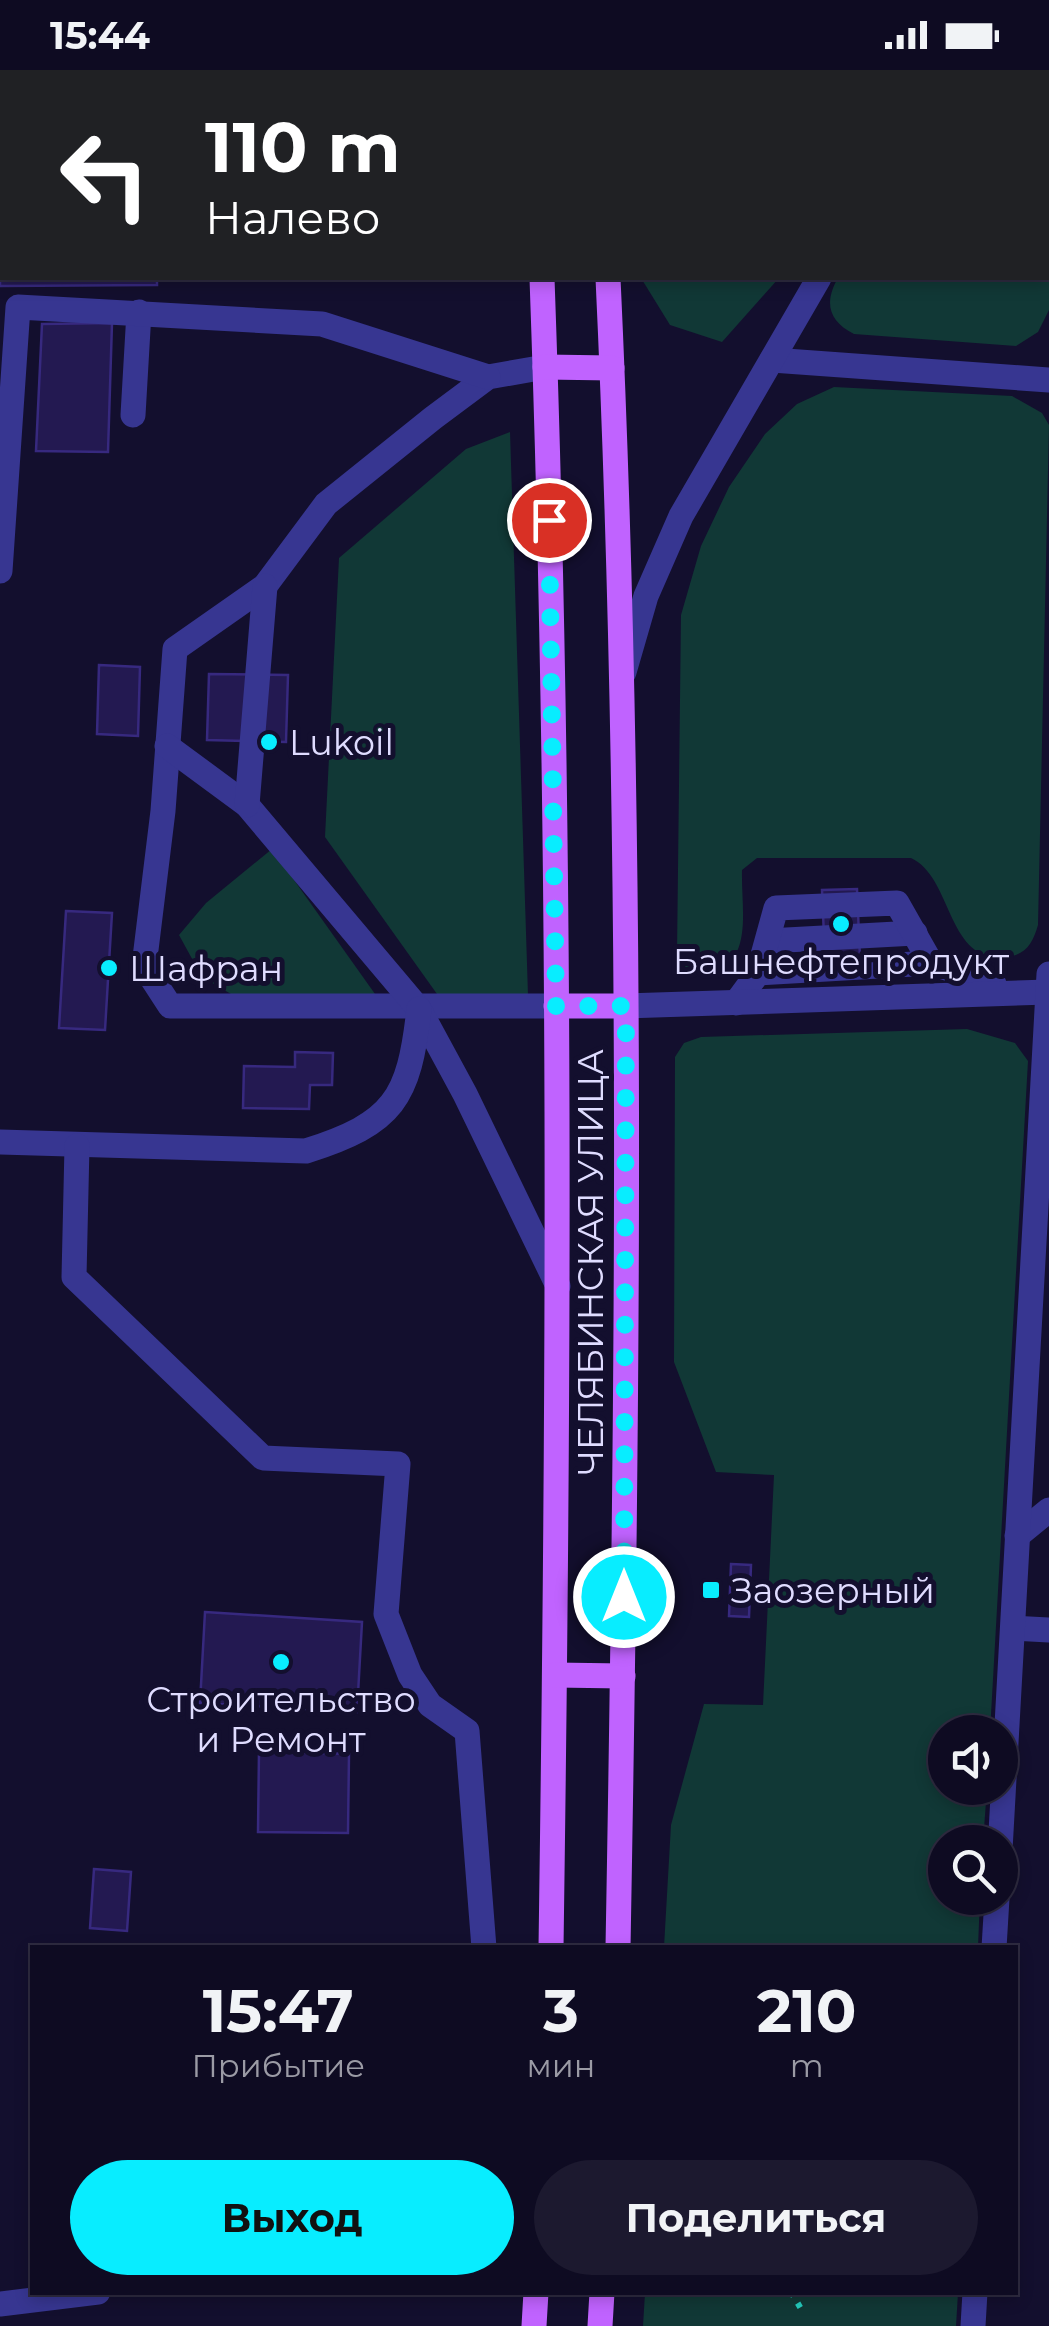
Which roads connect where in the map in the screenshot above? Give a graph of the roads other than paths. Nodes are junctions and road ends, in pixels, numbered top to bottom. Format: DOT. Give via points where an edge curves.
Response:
graph roads {
  1 [pos="542,280"];
  2 [pos="608,280"];
  3 [pos="818,280"];
  4 [pos="139,312"];
  5 [pos="772,360"];
  6 [pos="545,367"];
  7 [pos="612,368"];
  8 [pos="488,377"];
  9 [pos="1049,380"];
  10 [pos="132,415"];
  11 [pos="0,570"];
  12 [pos="265,586"];
  13 [pos="622,682"];
  14 [pos="167,746"];
  15 [pos="246,805"];
  16 [pos="932,964"];
  17 [pos="758,973"];
  18 [pos="1049,974"];
  19 [pos="1014,990"];
  20 [pos="1048,992"];
  21 [pos="736,1003"];
  22 [pos="556,1006"];
  23 [pos="626,1006"];
  24 [pos="418,1008"];
  25 [pos="0,1142"];
  26 [pos="77,1146"];
  27 [pos="558,1286"];
  28 [pos="1049,1510"];
  29 [pos="1017,1536"];
  30 [pos="1012,1628"];
  31 [pos="1049,1630"];
  32 [pos="554,1675"];
  33 [pos="623,1676"];
  34 [pos="1001,1825"];
  35 [pos="996,1915"];
  36 [pos="484,1945"];
  37 [pos="551,1945"];
  38 [pos="618,1945"];
  39 [pos="994,1945"];
  40 [pos="74,2295"];
  41 [pos="536,2295"];
  42 [pos="602,2295"];
  43 [pos="975,2295"];
  44 [pos="0,2304"];
  45 [pos="534,2326"];
  46 [pos="600,2326"];
  47 [pos="973,2326"];
  1 -- 6 [label="main road, ЧЕЛЯБИНСКАЯ УЛИЦА"];
  2 -- 7 [label="main road, ЧЕЛЯБИНСКАЯ УЛИЦА"];
  3 -- 5 [label="street"];
  4 -- 8 [label="street" via="322,324"];
  4 -- 10 [label="street"];
  4 -- 11 [label="street" via="18,307"];
  5 -- 9 [label="street"];
  5 -- 13 [label="street" via="681,516 646,596"];
  6 -- 7 [label="main road"];
  6 -- 8 [label="street"];
  6 -- 22 [label="main road, ЧЕЛЯБИНСКАЯ УЛИЦА"];
  7 -- 13 [label="main road, ЧЕЛЯБИНСКАЯ УЛИЦА"];
  8 -- 12 [label="street" via="326,504"];
  12 -- 14 [label="street" via="175,649"];
  12 -- 15 [label="street"];
  13 -- 23 [label="main road, ЧЕЛЯБИНСКАЯ УЛИЦА"];
  14 -- 15 [label="street"];
  14 -- 24 [label="street" via="144,966 170,1006"];
  15 -- 24 [label="street"];
  16 -- 17 [label="street"];
  16 -- 17 [label="street" via="897,903 776,908"];
  16 -- 19 [label="street"];
  17 -- 21 [label="street"];
  18 -- 20 [label="street"];
  19 -- 20 [label="street"];
  19 -- 21 [label="street"];
  20 -- 29 [label="street"];
  21 -- 23 [label="street"];
  22 -- 23 [label="main road"];
  22 -- 24 [label="street"];
  22 -- 27 [label="main road, ЧЕЛЯБИНСКАЯ УЛИЦА"];
  23 -- 33 [label="main road, ЧЕЛЯБИНСКАЯ УЛИЦА"];
  24 -- 26 [label="street" via="412,1068 376,1122 350,1137 306,1151"];
  24 -- 27 [label="street"];
  25 -- 26 [label="street"];
  26 -- 36 [label="street" via="74,1277 263,1458 398,1464 386,1614 410,1675 430,1704 467,1731"];
  27 -- 32 [label="main road, ЧЕЛЯБИНСКАЯ УЛИЦА"];
  28 -- 29 [label="street"];
  29 -- 30 [label="street"];
  30 -- 31 [label="street"];
  30 -- 34 [label="street"];
  32 -- 33 [label="main road"];
  32 -- 37 [label="main road, ЧЕЛЯБИНСКАЯ УЛИЦА"];
  33 -- 38 [label="main road, ЧЕЛЯБИНСКАЯ УЛИЦА"];
  35 -- 39 [label="street"];
  40 -- 44 [label="street"];
  41 -- 45 [label="main road"];
  42 -- 46 [label="main road"];
  43 -- 47 [label="street"];
}
